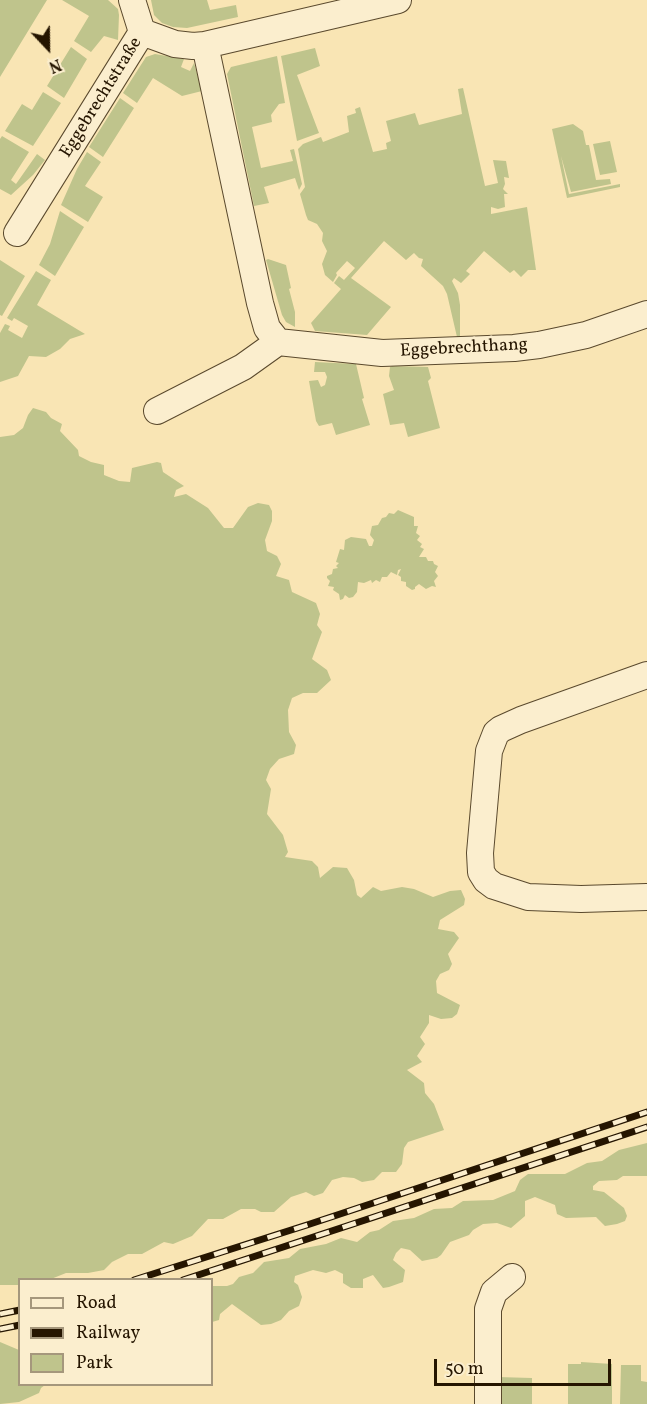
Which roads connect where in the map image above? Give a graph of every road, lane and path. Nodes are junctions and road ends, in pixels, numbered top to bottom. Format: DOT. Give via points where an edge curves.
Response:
graph roads {
  1 [pos="132,0"];
  2 [pos="398,0"];
  3 [pos="142,32"];
  4 [pos="205,45"];
  5 [pos="17,233"];
  6 [pos="647,314"];
  7 [pos="278,342"];
  8 [pos="157,411"];
  9 [pos="647,675"];
  10 [pos="647,897"];
  11 [pos="512,1277"];
  12 [pos="488,1404"];
  1 -- 3 [label="street"];
  2 -- 4 [label="street, Eggebrechtstraße"];
  3 -- 4 [label="street, Eggebrechtstraße" via="175,44"];
  3 -- 5 [label="street, Eggebrechtstraße"];
  4 -- 7 [label="street" via="260,303 267,328"];
  6 -- 7 [label="street, Eggebrechthang" via="586,336 514,348 382,353"];
  7 -- 8 [label="street" via="243,367"];
  9 -- 10 [label="street" via="521,720 496,734 488,762 480,853 486,880 528,897"];
  11 -- 12 [label="street" via="494,1292 488,1309"];
}
